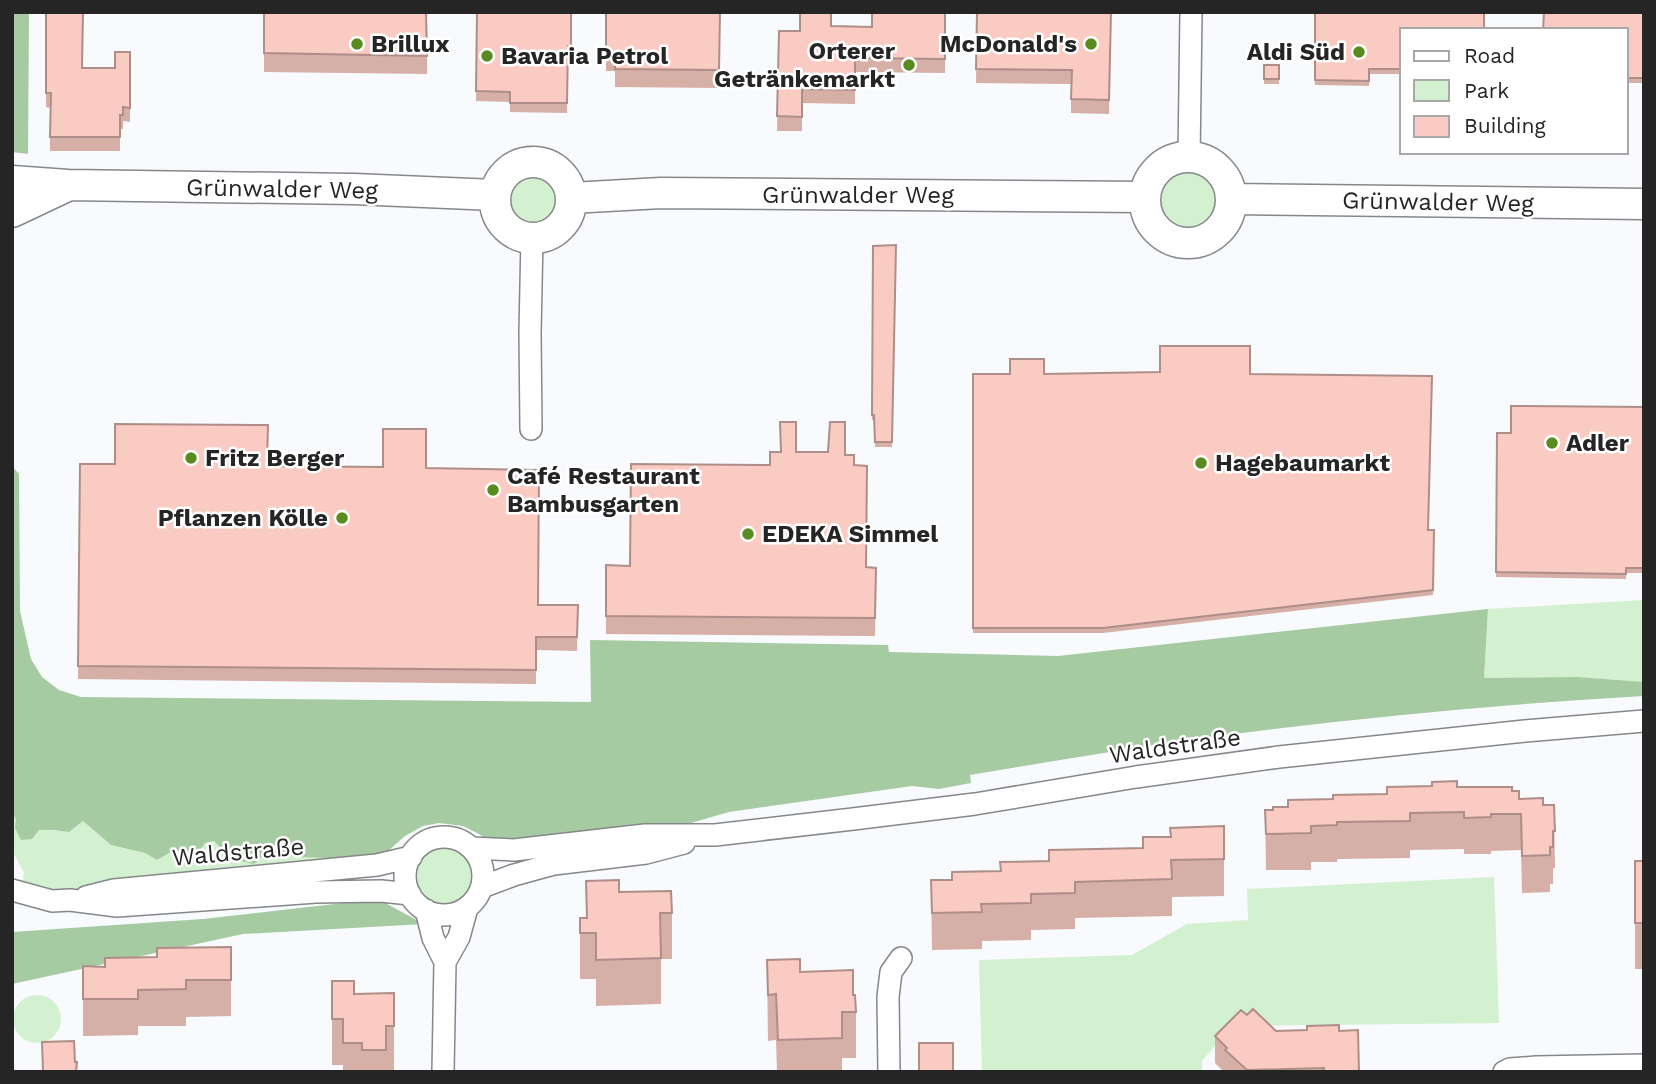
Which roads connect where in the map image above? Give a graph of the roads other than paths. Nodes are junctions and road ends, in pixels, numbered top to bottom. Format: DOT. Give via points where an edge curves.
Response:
graph roads {
  1 [pos="1191,12"];
  2 [pos="1189,157"];
  3 [pos="12,181"];
  4 [pos="68,185"];
  5 [pos="495,195"];
  6 [pos="1144,197"];
  7 [pos="571,198"];
  8 [pos="1231,199"];
  9 [pos="1644,204"];
  10 [pos="12,212"];
  11 [pos="532,238"];
  12 [pos="531,429"];
  13 [pos="1644,721"];
  14 [pos="715,835"];
  15 [pos="471,848"];
  16 [pos="411,857"];
  17 [pos="482,887"];
  18 [pos="12,890"];
  19 [pos="410,894"];
  20 [pos="70,901"];
  21 [pos="467,908"];
  22 [pos="426,910"];
  23 [pos="901,958"];
  24 [pos="445,962"];
  25 [pos="1644,1066"];
  26 [pos="443,1072"];
  27 [pos="889,1072"];
  28 [pos="1504,1072"];
  1 -- 2 [label="street"];
  2 -- 6 [label="main road" via="1164,164 1147,184"];
  2 -- 8 [label="main road" via="1217,168 1225,177"];
  3 -- 4 [label="main road, Grünwalder Weg"];
  4 -- 5 [label="main road, Grünwalder Weg"];
  4 -- 10 [label="main road, Grünwalder Weg"];
  5 -- 7 [label="main road" via="506,173 532,162 560,173"];
  5 -- 11 [label="main road" via="500,220"];
  6 -- 7 [label="main road, Grünwalder Weg" via="661,193"];
  6 -- 8 [label="main road" via="1156,230 1189,244 1201,242 1223,226"];
  7 -- 11 [label="main road" via="570,210 556,230"];
  8 -- 9 [label="main road, Grünwalder Weg"];
  11 -- 12 [label="street"];
  13 -- 14 [label="street, Waldstraße" via="1279,757 975,804"];
  14 -- 15 [label="street, Waldstraße" via="645,835 514,850"];
  14 -- 17 [label="street, Waldstraße" via="646,853 554,864"];
  15 -- 16 [label="street, Waldstraße" via="460,840 432,839"];
  15 -- 17 [label="street" via="482,866"];
  16 -- 19 [label="street" via="406,869"];
  16 -- 20 [label="street, Waldstraße" via="377,865 114,890"];
  17 -- 21 [label="street"];
  18 -- 20 [label="street, Waldstraße"];
  19 -- 20 [label="street, Waldstraße" via="316,892 117,906"];
  19 -- 22 [label="street"];
  21 -- 22 [label="street" via="447,915"];
  21 -- 24 [label="street" via="459,937"];
  22 -- 24 [label="street"];
  23 -- 27 [label="street" via="891,972"];
  24 -- 26 [label="street"];
  25 -- 28 [label="street" via="1536,1067"];
}
